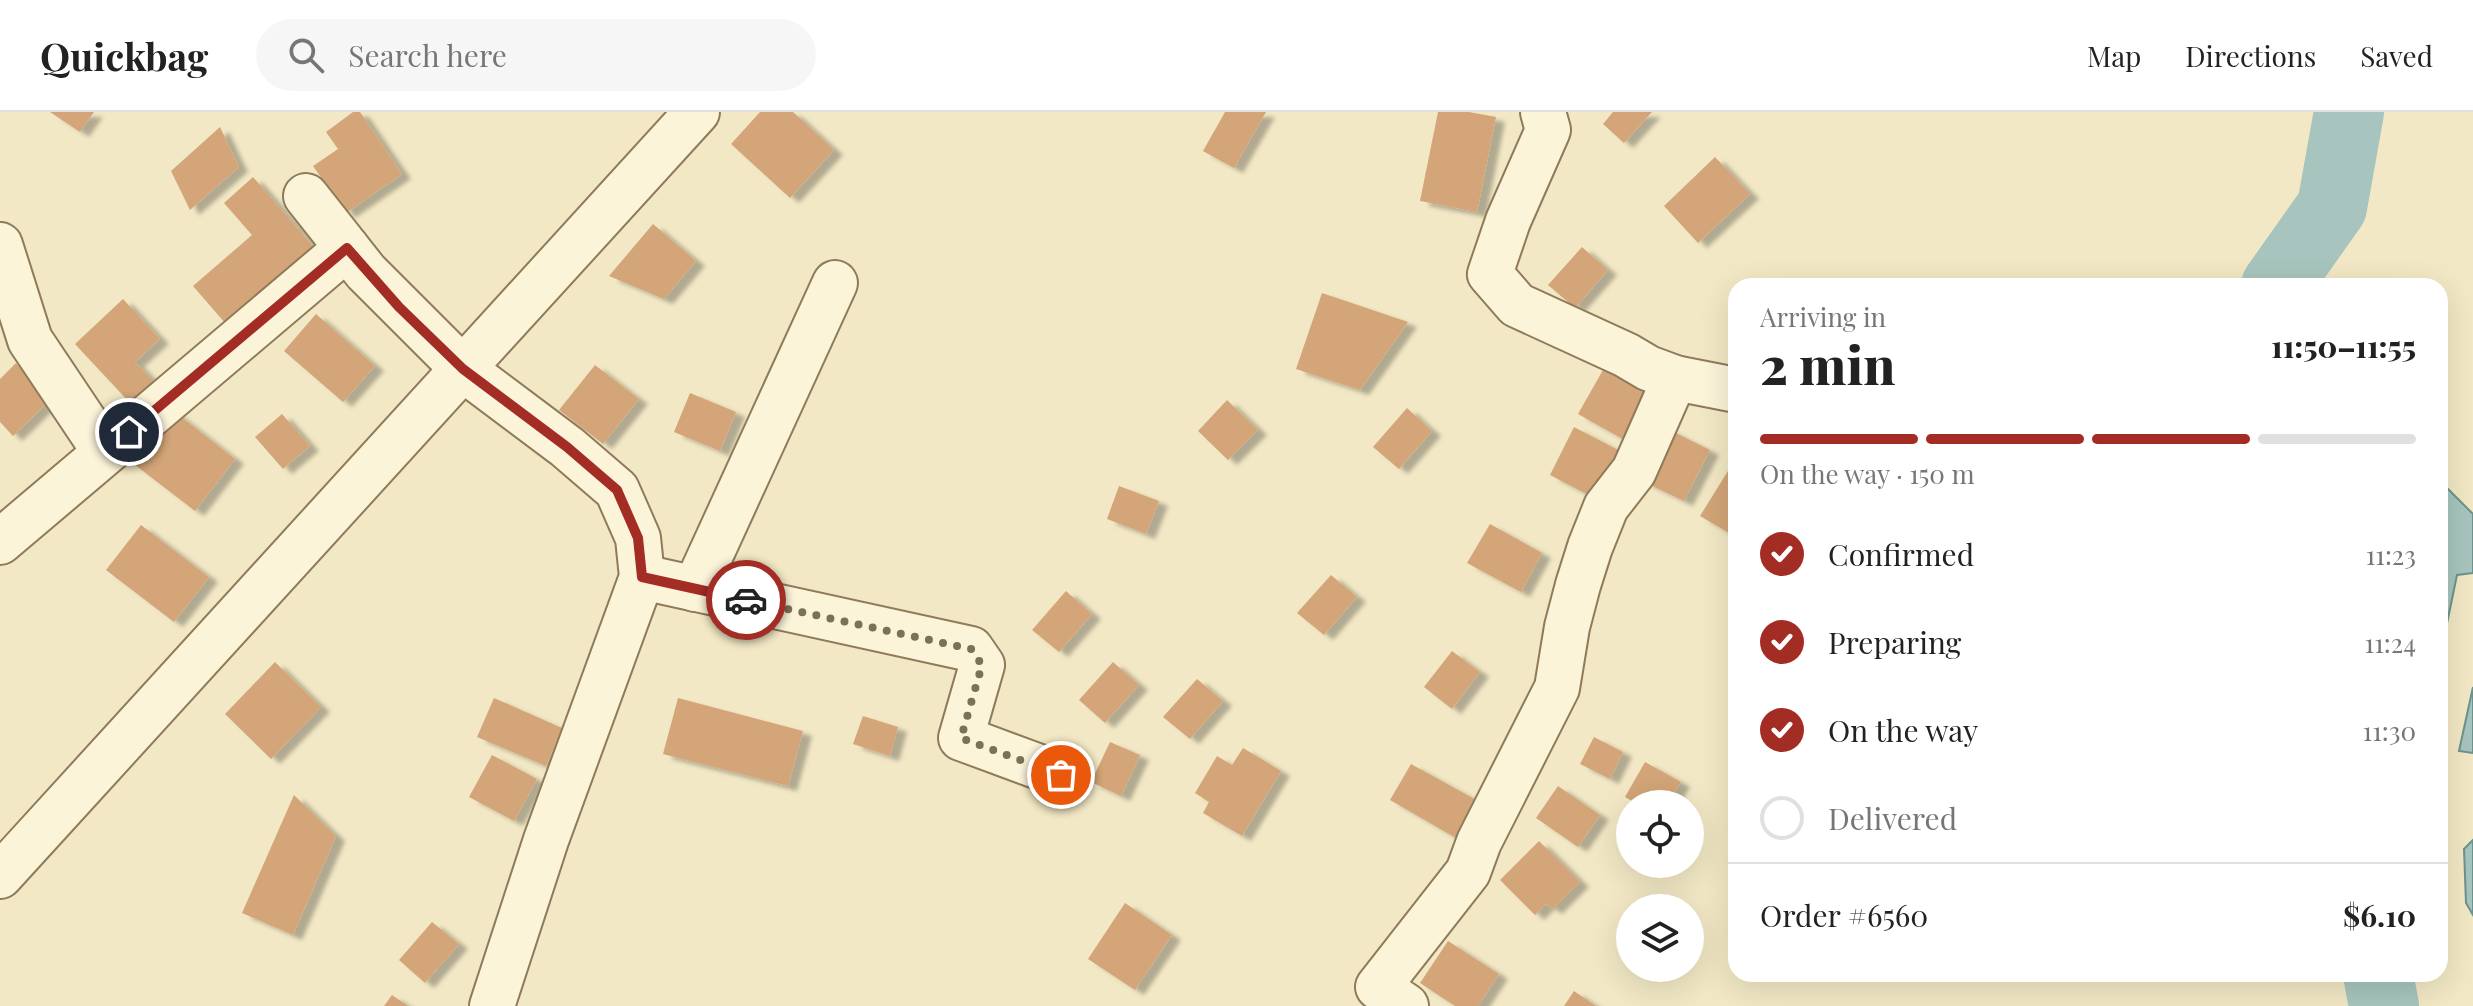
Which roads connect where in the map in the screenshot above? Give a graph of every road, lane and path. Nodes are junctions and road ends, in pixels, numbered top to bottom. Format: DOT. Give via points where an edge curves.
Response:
graph roads {
  1 [pos="697,112"];
  2 [pos="1543,112"];
  3 [pos="306,196"];
  4 [pos="0,245"];
  5 [pos="347,248"];
  6 [pos="835,283"];
  7 [pos="463,369"];
  8 [pos="1675,378"];
  9 [pos="1728,388"];
  10 [pos="105,452"];
  11 [pos="0,542"];
  12 [pos="642,577"];
  13 [pos="695,589"];
  14 [pos="1061,775"];
  15 [pos="0,876"];
  16 [pos="492,1006"];
  17 [pos="1406,1006"];
  1 -- 7 [label="street"];
  2 -- 8 [label="street" via="1548,130 1490,274 1517,305"];
  3 -- 5 [label="street"];
  4 -- 10 [label="street" via="30,340"];
  5 -- 7 [label="street"];
  5 -- 10 [label="street"];
  6 -- 13 [label="street"];
  7 -- 12 [label="street" via="617,490 638,538"];
  7 -- 15 [label="street"];
  8 -- 9 [label="street"];
  8 -- 17 [label="street" via="1634,471 1606,507 1575,599 1557,688 1468,872 1378,987"];
  10 -- 11 [label="street"];
  12 -- 13 [label="street"];
  12 -- 16 [label="street"];
  13 -- 14 [label="street" via="971,649 982,665 961,738"];
}
